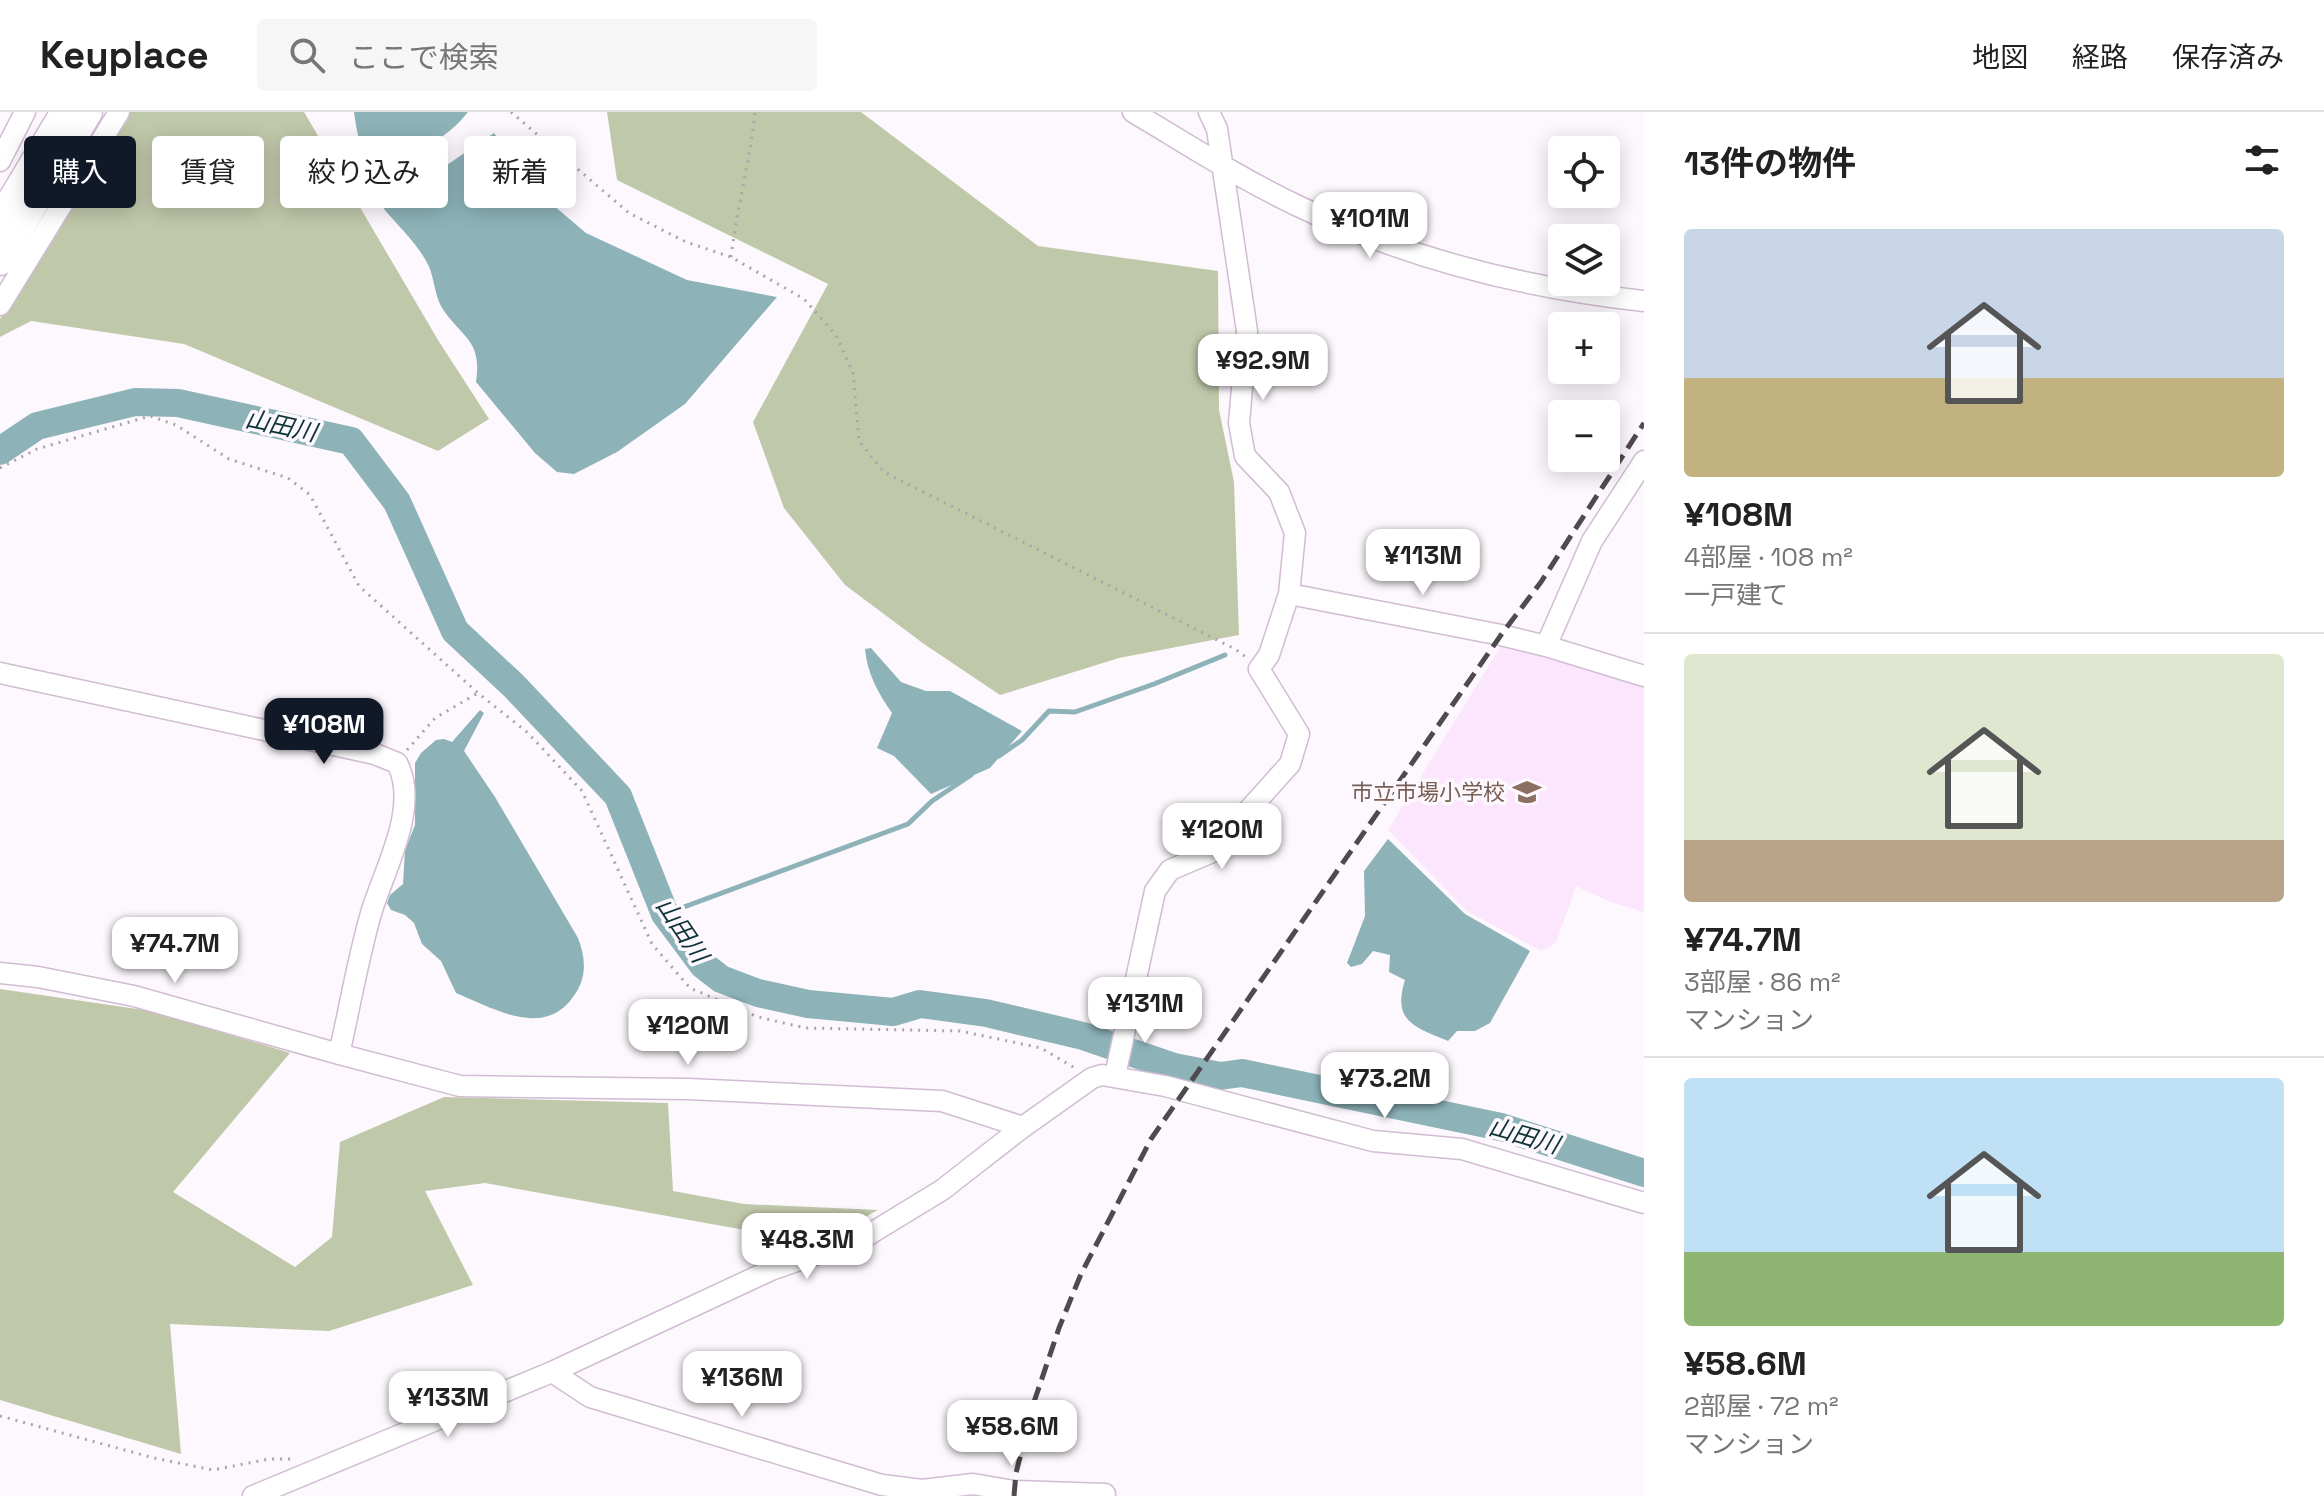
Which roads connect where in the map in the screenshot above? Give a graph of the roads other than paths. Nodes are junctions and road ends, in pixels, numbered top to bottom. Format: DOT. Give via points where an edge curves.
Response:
graph roads {
  1 [pos="25,112"];
  2 [pos="47,112"];
  3 [pos="65,112"];
  4 [pos="88,112"];
  5 [pos="119,112"];
  6 [pos="1133,112"];
  7 [pos="1209,112"];
  8 [pos="0,161"];
  9 [pos="1223,165"];
  10 [pos="0,185"];
  11 [pos="0,220"];
  12 [pos="6,273"];
  13 [pos="1644,301"];
  14 [pos="0,305"];
  15 [pos="1644,461"];
  16 [pos="1289,594"];
  17 [pos="1546,646"];
  18 [pos="0,673"];
  19 [pos="1644,676"];
  20 [pos="0,973"];
  21 [pos="339,1054"];
  22 [pos="1115,1076"];
  23 [pos="1023,1127"];
  24 [pos="1644,1203"];
  25 [pos="552,1372"];
  26 [pos="1105,1494"];
  27 [pos="253,1496"];
  1 -- 8 [label="street"];
  2 -- 10 [label="highway"];
  3 -- 11 [label="highway"];
  4 -- 12 [label="highway"];
  5 -- 12 [label="street"];
  6 -- 9 [label="street"];
  7 -- 9 [label="street"];
  9 -- 13 [label="street" via="1297,206 1437,260 1539,286"];
  9 -- 16 [label="street" via="1247,331 1239,423 1245,456 1279,492 1295,533"];
  12 -- 14 [label="street"];
  15 -- 17 [label="street" via="1592,541"];
  16 -- 17 [label="street"];
  16 -- 22 [label="street" via="1269,655 1259,669 1299,734 1297,746 1290,764 1210,853 1170,870 1155,891"];
  17 -- 19 [label="street"];
  18 -- 21 [label="street" via="397,763 404,778 399,839 372,909"];
  20 -- 21 [label="street" via="134,996"];
  21 -- 23 [label="street" via="460,1086 942,1101"];
  22 -- 23 [label="street" via="1092,1078"];
  22 -- 24 [label="street" via="1373,1141 1462,1149"];
  23 -- 25 [label="street" via="942,1190 865,1237 771,1270"];
  25 -- 26 [label="street" via="590,1397 882,1485 922,1490 973,1484"];
  25 -- 27 [label="street"];
}
